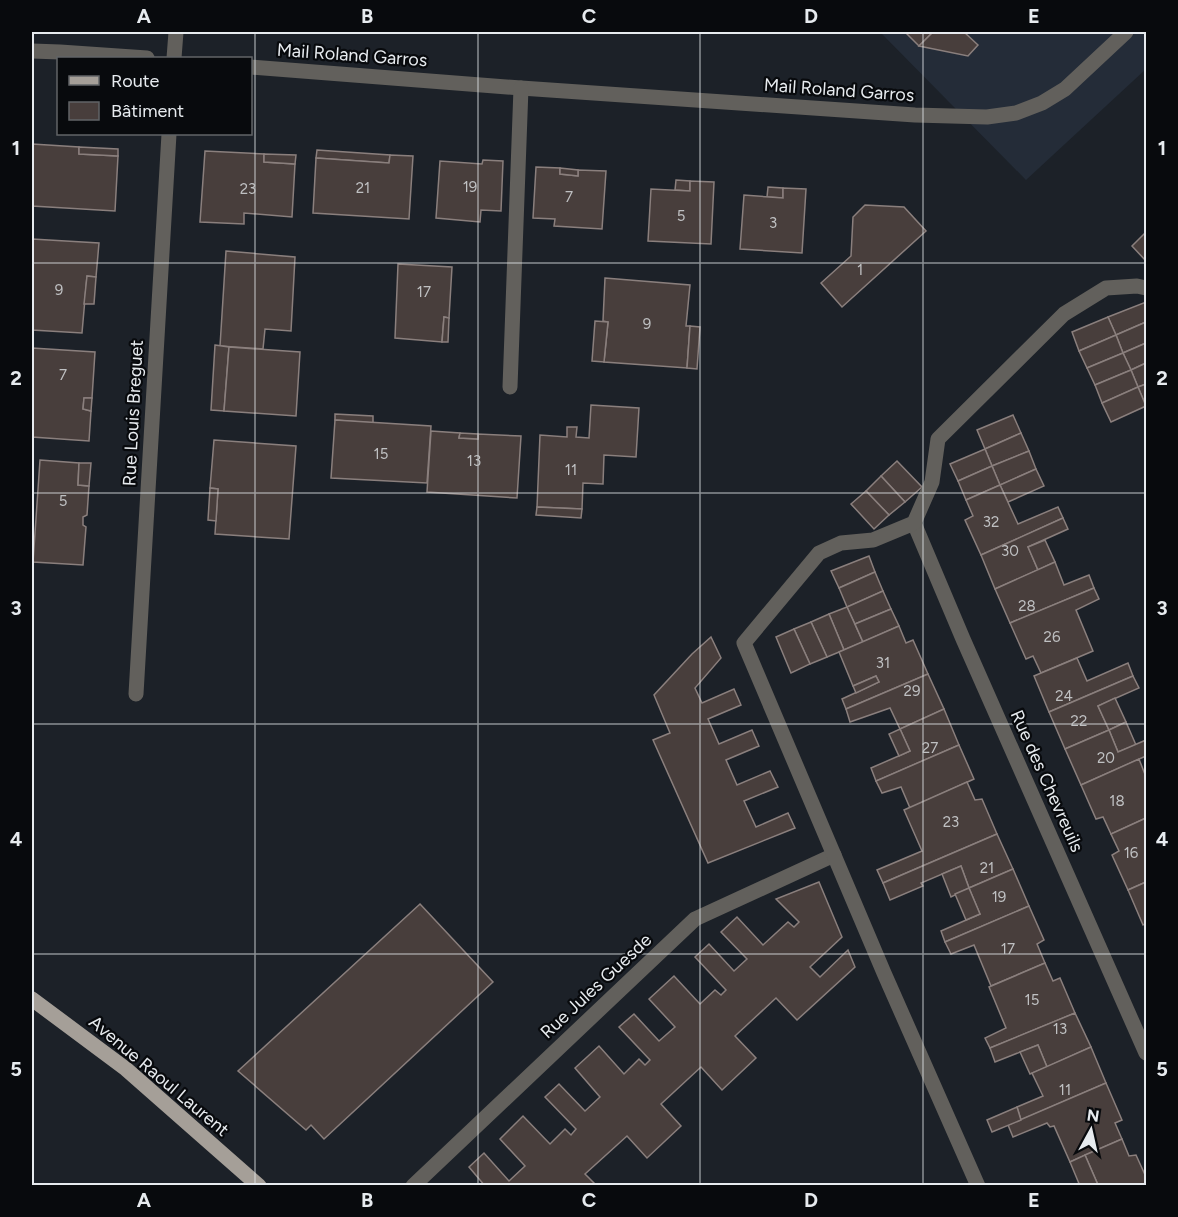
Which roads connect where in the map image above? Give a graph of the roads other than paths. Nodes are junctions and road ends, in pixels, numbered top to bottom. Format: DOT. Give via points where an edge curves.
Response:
graph roads {
  1 [pos="176,32"];
  2 [pos="1126,32"];
  3 [pos="32,51"];
  4 [pos="132,57"];
  5 [pos="174,57"];
  6 [pos="252,67"];
  7 [pos="522,88"];
  8 [pos="169,135"];
  9 [pos="1146,288"];
  10 [pos="510,387"];
  11 [pos="914,523"];
  12 [pos="136,694"];
  13 [pos="834,855"];
  14 [pos="32,999"];
  15 [pos="1146,1053"];
  16 [pos="259,1185"];
  17 [pos="413,1185"];
  18 [pos="978,1185"];
  1 -- 5 [label="street"];
  2 -- 7 [label="street, Mail Roland Garros" via="1065,89 1016,113 987,117"];
  3 -- 4 [label="street"];
  6 -- 7 [label="street, Mail Roland Garros"];
  7 -- 10 [label="street"];
  8 -- 12 [label="street, Rue Louis Breguet"];
  9 -- 11 [label="street" via="1106,288 1064,314 938,439 932,482"];
  11 -- 13 [label="street" via="873,540 841,543 819,553 744,643"];
  11 -- 15 [label="street, Rue des Chevreuils"];
  13 -- 17 [label="street, Rue Jules Guesde" via="695,919"];
  13 -- 18 [label="street"];
  14 -- 16 [label="main road, Avenue Raoul Laurent" via="126,1069"];
}
